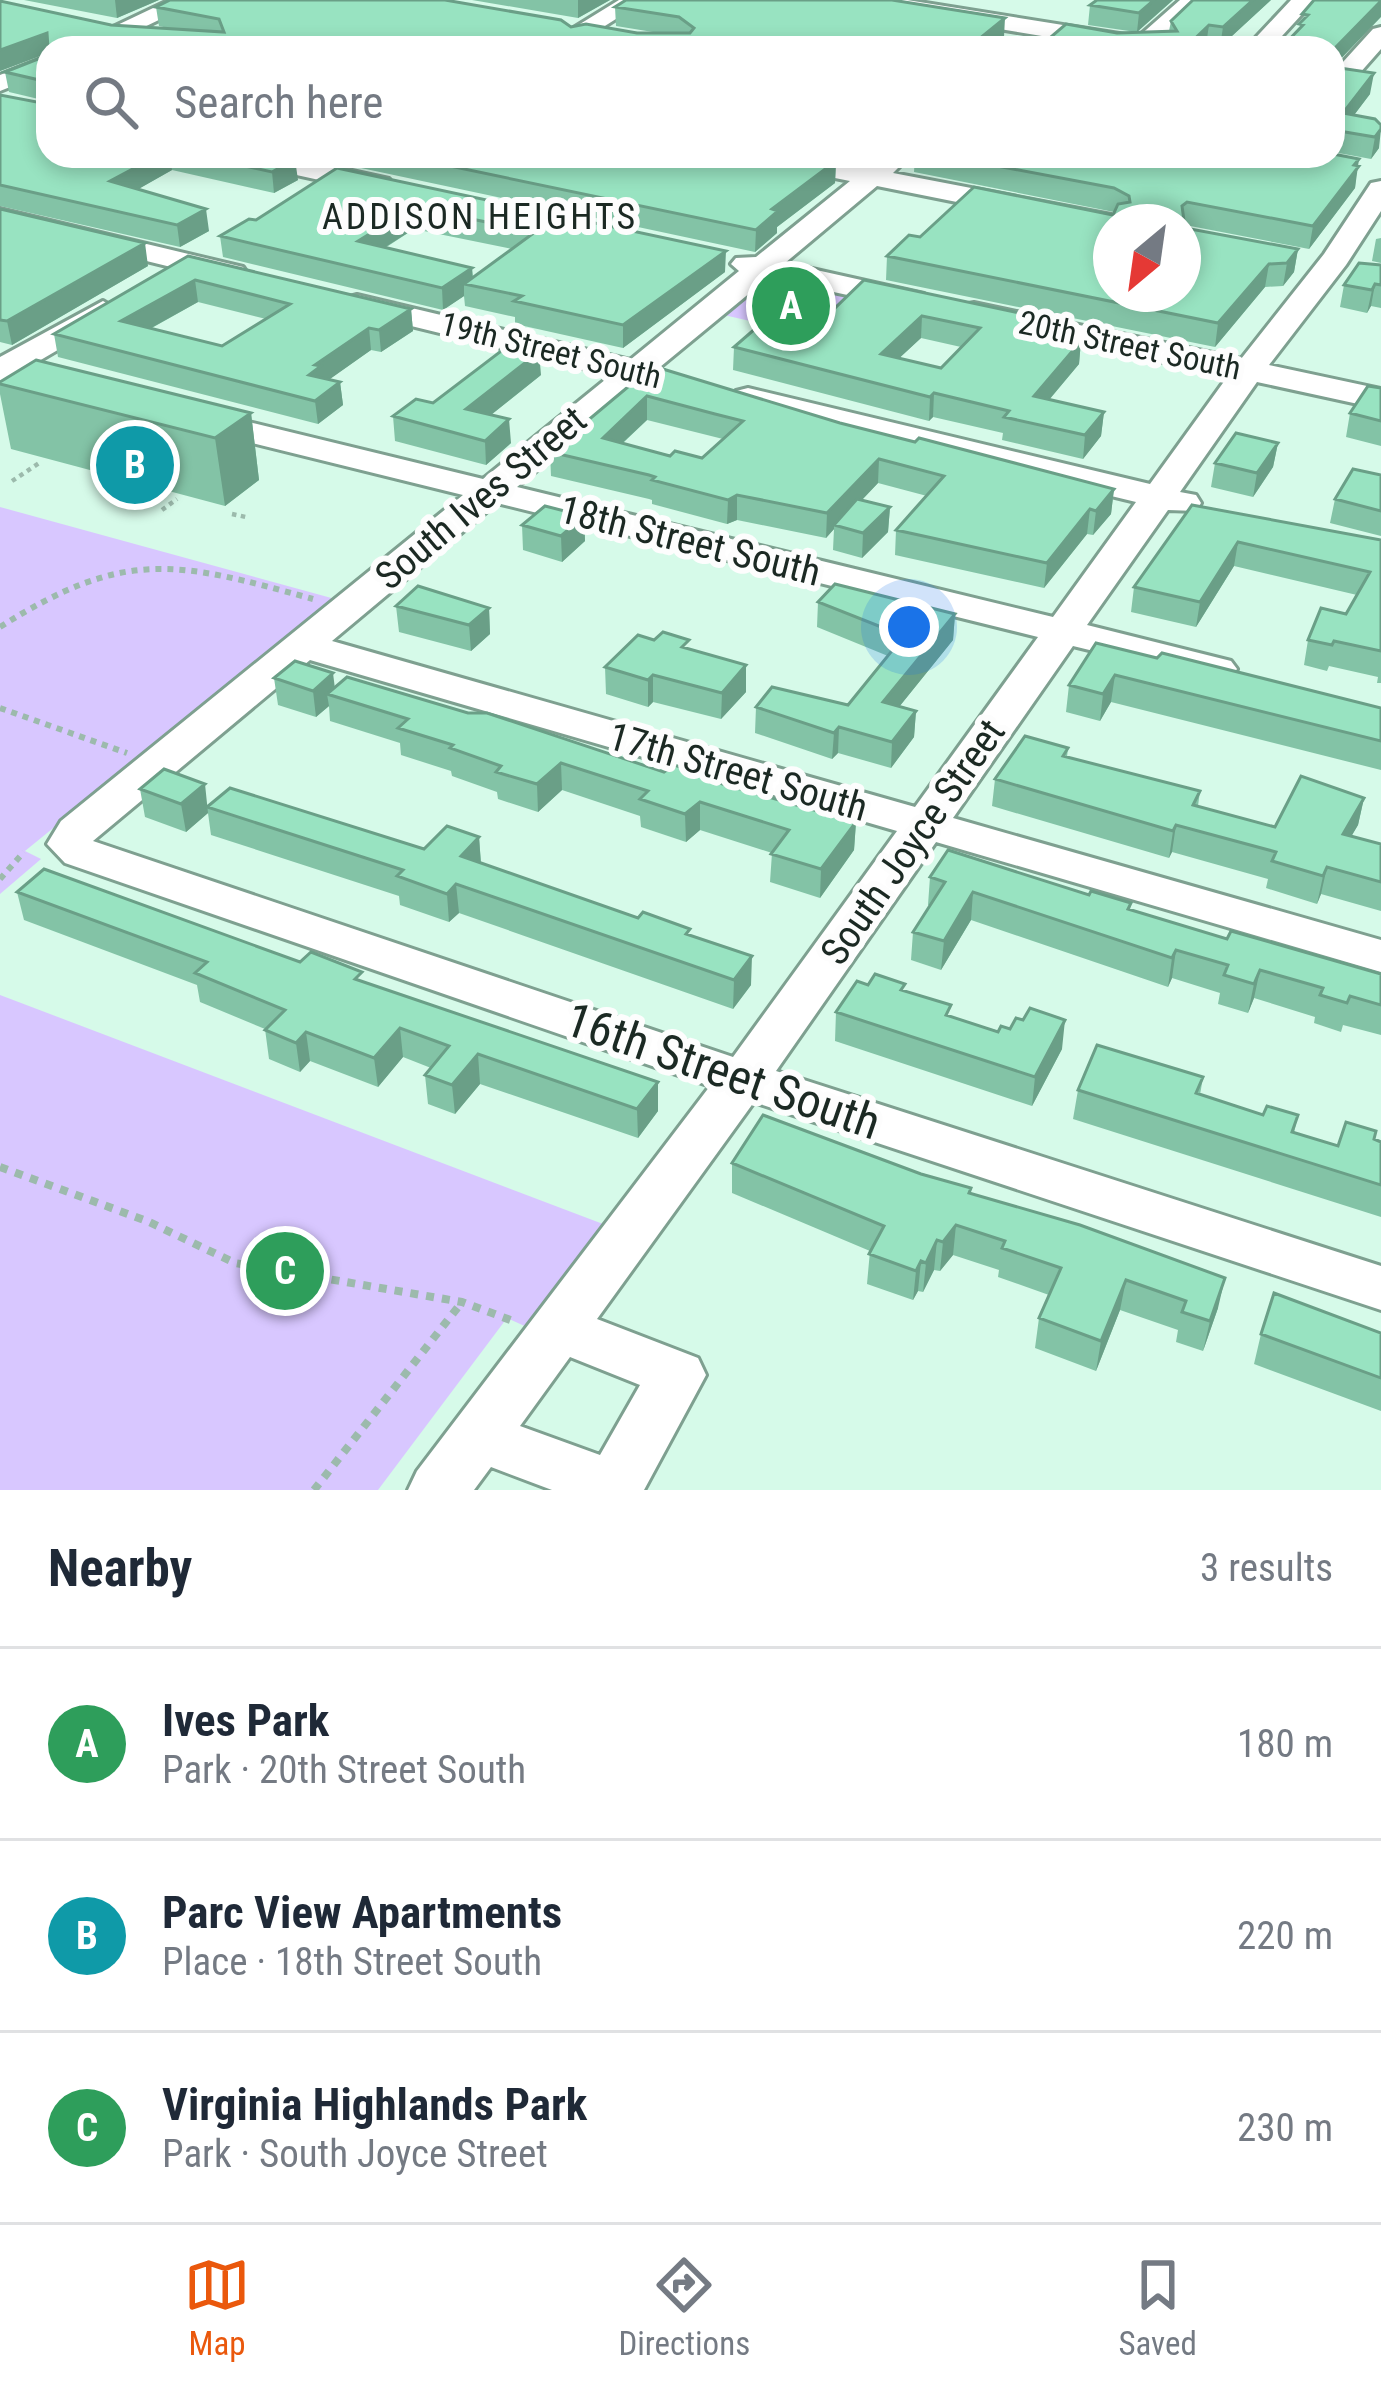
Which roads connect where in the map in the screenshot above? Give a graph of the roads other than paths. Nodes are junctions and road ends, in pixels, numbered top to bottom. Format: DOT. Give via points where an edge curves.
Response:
graph roads {
  1 [pos="189,0"];
  2 [pos="635,0"];
  3 [pos="865,0"];
  4 [pos="1193,0"];
  5 [pos="1304,0"];
  6 [pos="1069,12"];
  7 [pos="120,30"];
  8 [pos="1048,30"];
  9 [pos="582,31"];
  10 [pos="1381,34"];
  11 [pos="81,35"];
  12 [pos="148,36"];
  13 [pos="558,36"];
  14 [pos="610,36"];
  15 [pos="1041,36"];
  16 [pos="1084,36"];
  17 [pos="1161,36"];
  18 [pos="1270,36"];
  19 [pos="1345,70"];
  20 [pos="36,72"];
  21 [pos="1345,78"];
  22 [pos="1381,84"];
  23 [pos="5,98"];
  24 [pos="299,168"];
  25 [pos="348,168"];
  26 [pos="884,168"];
  27 [pos="889,168"];
  28 [pos="334,176"];
  29 [pos="398,189"];
  30 [pos="1381,190"];
  31 [pos="303,194"];
  32 [pos="0,217"];
  33 [pos="1093,219"];
  34 [pos="230,236"];
  35 [pos="723,259"];
  36 [pos="1292,260"];
  37 [pos="1330,266"];
  38 [pos="761,267"];
  39 [pos="1364,272"];
  40 [pos="160,277"];
  41 [pos="275,284"];
  42 [pos="321,295"];
  43 [pos="0,370"];
  44 [pos="635,370"];
  45 [pos="1250,370"];
  46 [pos="95,395"];
  47 [pos="1381,399"];
  48 [pos="178,422"];
  49 [pos="488,491"];
  50 [pos="1160,498"];
  51 [pos="1226,514"];
  52 [pos="1061,632"];
  53 [pos="302,645"];
  54 [pos="1244,676"];
  55 [pos="925,826"];
  56 [pos="46,848"];
  57 [pos="1381,956"];
  58 [pos="744,1079"];
  59 [pos="1381,1288"];
  60 [pos="543,1328"];
  61 [pos="478,1436"];
  62 [pos="613,1489"];
  63 [pos="439,1490"];
  1 -- 7 [label="street"];
  2 -- 9 [label="street"];
  3 -- 8 [label="street"];
  4 -- 17 [label="street"];
  5 -- 18 [label="street"];
  6 -- 8 [label="street"];
  7 -- 11 [label="street"];
  7 -- 12 [label="street"];
  8 -- 15 [label="street"];
  8 -- 16 [label="street"];
  9 -- 13 [label="street"];
  9 -- 14 [label="street"];
  10 -- 19 [label="street"];
  20 -- 23 [label="street"];
  21 -- 22 [label="street"];
  24 -- 28 [label="street"];
  25 -- 28 [label="street"];
  26 -- 38 [label="street, South Ives Street"];
  27 -- 33 [label="street"];
  28 -- 29 [label="street"];
  28 -- 31 [label="street"];
  30 -- 37 [label="street, South Joyce Street"];
  32 -- 40 [label="street"];
  34 -- 40 [label="street"];
  35 -- 38 [label="street, 20th Street South"];
  36 -- 37 [label="street"];
  37 -- 39 [label="street"];
  37 -- 45 [label="street, South Joyce Street"];
  38 -- 44 [label="street, South Ives Street"];
  38 -- 45 [label="street, 20th Street South"];
  40 -- 41 [label="street"];
  40 -- 43 [label="street"];
  42 -- 44 [label="street, 19th Street South"];
  43 -- 46 [label="street"];
  44 -- 49 [label="street, South Ives Street"];
  44 -- 50 [label="street, 19th Street South"];
  45 -- 47 [label="street, 20th Street South"];
  45 -- 50 [label="street, South Joyce Street"];
  48 -- 49 [label="street, 18th Street South"];
  49 -- 52 [label="street, 18th Street South"];
  49 -- 53 [label="street, South Ives Street" via="353,586"];
  50 -- 51 [label="street, 19th Street South"];
  50 -- 52 [label="street, South Joyce Street"];
  52 -- 54 [label="street, 18th Street South"];
  52 -- 55 [label="street, South Joyce Street"];
  53 -- 55 [label="street, 17th Street South"];
  53 -- 56 [label="street, South Ives Street"];
  55 -- 57 [label="street, 17th Street South"];
  55 -- 58 [label="street, South Joyce Street"];
  56 -- 58 [label="street, 16th Street South" via="81,853"];
  58 -- 59 [label="street, 16th Street South"];
  58 -- 60 [label="street, South Joyce Street"];
  60 -- 61 [label="street, South Joyce Street"];
  60 -- 62 [label="street" via="677,1375"];
  61 -- 62 [label="street"];
  61 -- 63 [label="street, South Joyce Street"];
}
